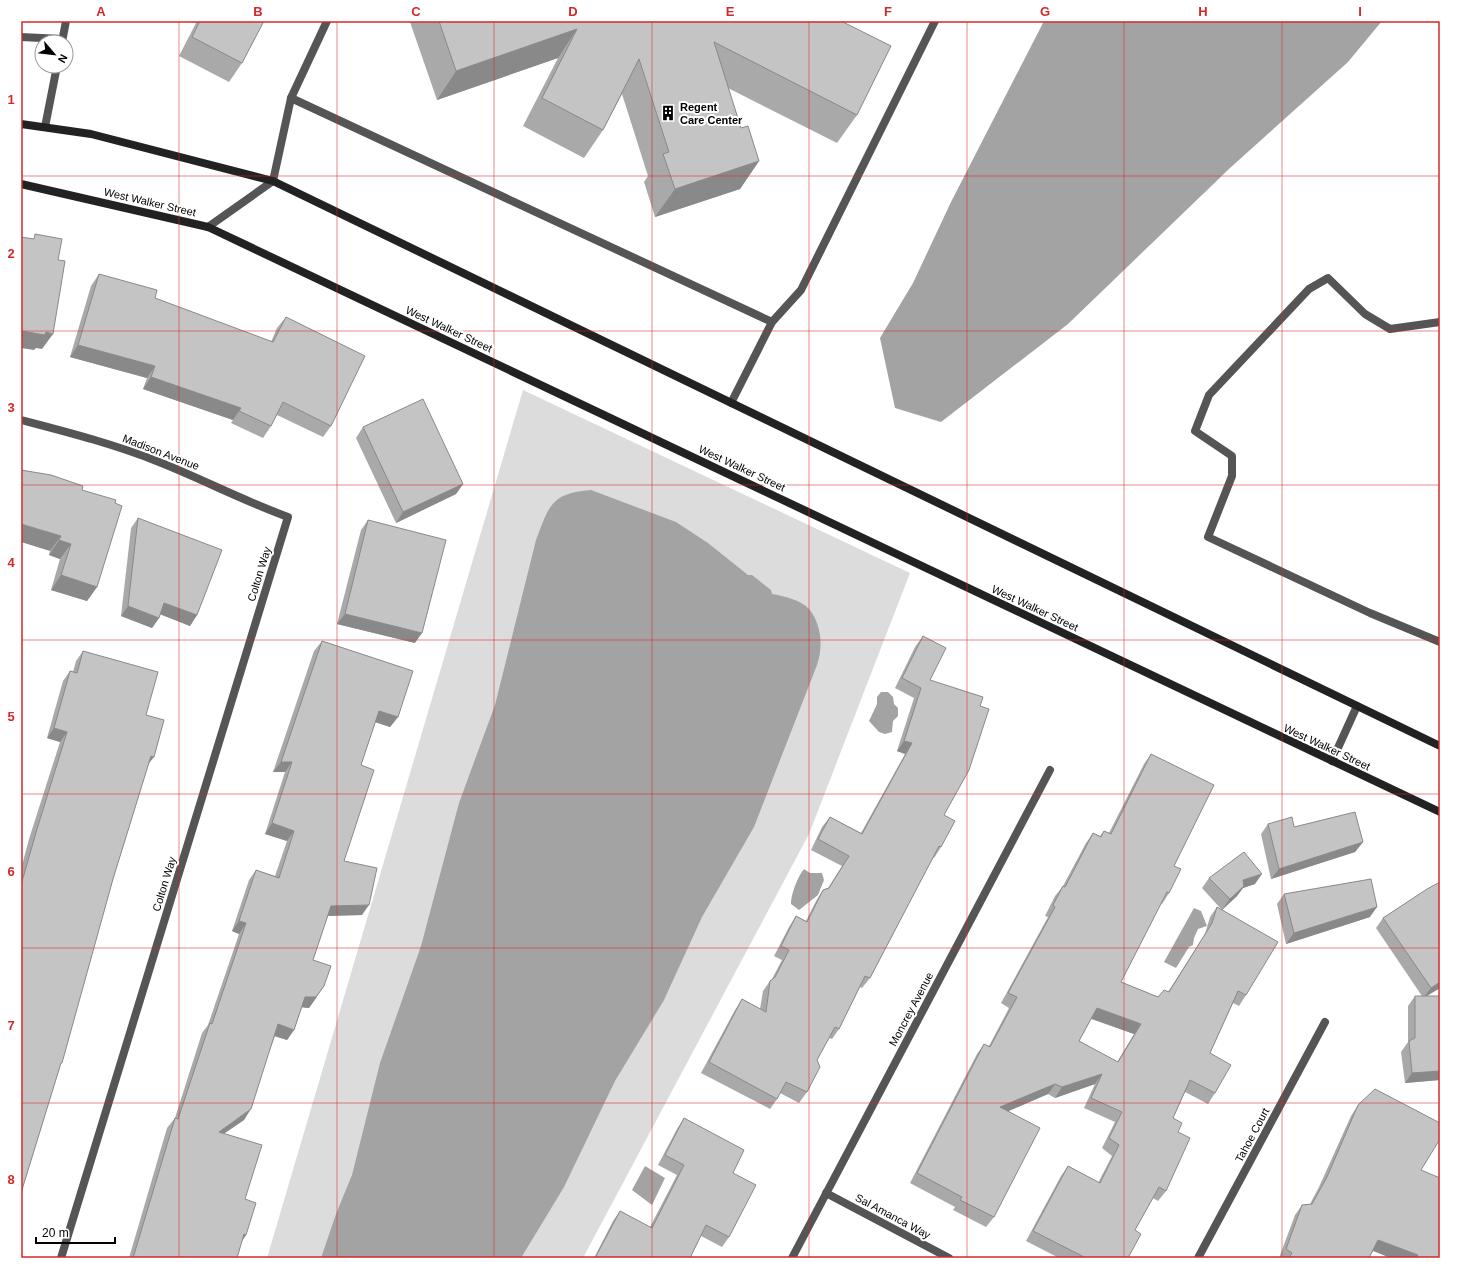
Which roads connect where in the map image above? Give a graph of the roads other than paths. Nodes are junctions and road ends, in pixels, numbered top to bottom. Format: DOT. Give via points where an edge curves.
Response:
graph roads {
  1 [pos="66,21"];
  2 [pos="327,21"];
  3 [pos="928,21"];
  4 [pos="935,21"];
  5 [pos="931,29"];
  6 [pos="63,34"];
  7 [pos="21,37"];
  8 [pos="34,38"];
  9 [pos="55,74"];
  10 [pos="291,98"];
  11 [pos="21,124"];
  12 [pos="45,127"];
  13 [pos="273,181"];
  14 [pos="21,184"];
  15 [pos="208,227"];
  16 [pos="772,322"];
  17 [pos="1440,322"];
  18 [pos="731,403"];
  19 [pos="21,420"];
  20 [pos="288,517"];
  21 [pos="1440,642"];
  22 [pos="1357,706"];
  23 [pos="1440,746"];
  24 [pos="1332,761"];
  25 [pos="1050,770"];
  26 [pos="1440,812"];
  27 [pos="1325,1022"];
  28 [pos="826,1193"];
  29 [pos="61,1258"];
  30 [pos="792,1258"];
  31 [pos="949,1258"];
  32 [pos="1198,1258"];
  1 -- 6 [label="street"];
  2 -- 10 [label="street"];
  3 -- 5 [label="street"];
  4 -- 5 [label="street"];
  5 -- 16 [label="street" via="801,290"];
  7 -- 8 [label="street"];
  9 -- 12 [label="street"];
  10 -- 13 [label="street"];
  10 -- 16 [label="street"];
  11 -- 12 [label="street"];
  12 -- 13 [label="street" via="91,134"];
  13 -- 15 [label="street"];
  13 -- 18 [label="street"];
  14 -- 15 [label="street, West Walker Street"];
  15 -- 24 [label="street, West Walker Street"];
  16 -- 18 [label="street"];
  17 -- 21 [label="street" via="1390,329 1365,314 1328,278 1309,289 1209,395 1194,431 1232,456 1232,476 1208,537 1370,613"];
  18 -- 22 [label="street"];
  19 -- 20 [label="street, Madison Avenue" via="96,440 157,461 252,504"];
  20 -- 29 [label="street, Colton Way"];
  22 -- 23 [label="street"];
  22 -- 24 [label="street"];
  24 -- 26 [label="street, West Walker Street"];
  25 -- 28 [label="street, Moncrey Avenue"];
  27 -- 32 [label="street, Tahoe Court"];
  28 -- 30 [label="street, Moncrey Avenue"];
  28 -- 31 [label="street, Sal Amanca Way"];
}
